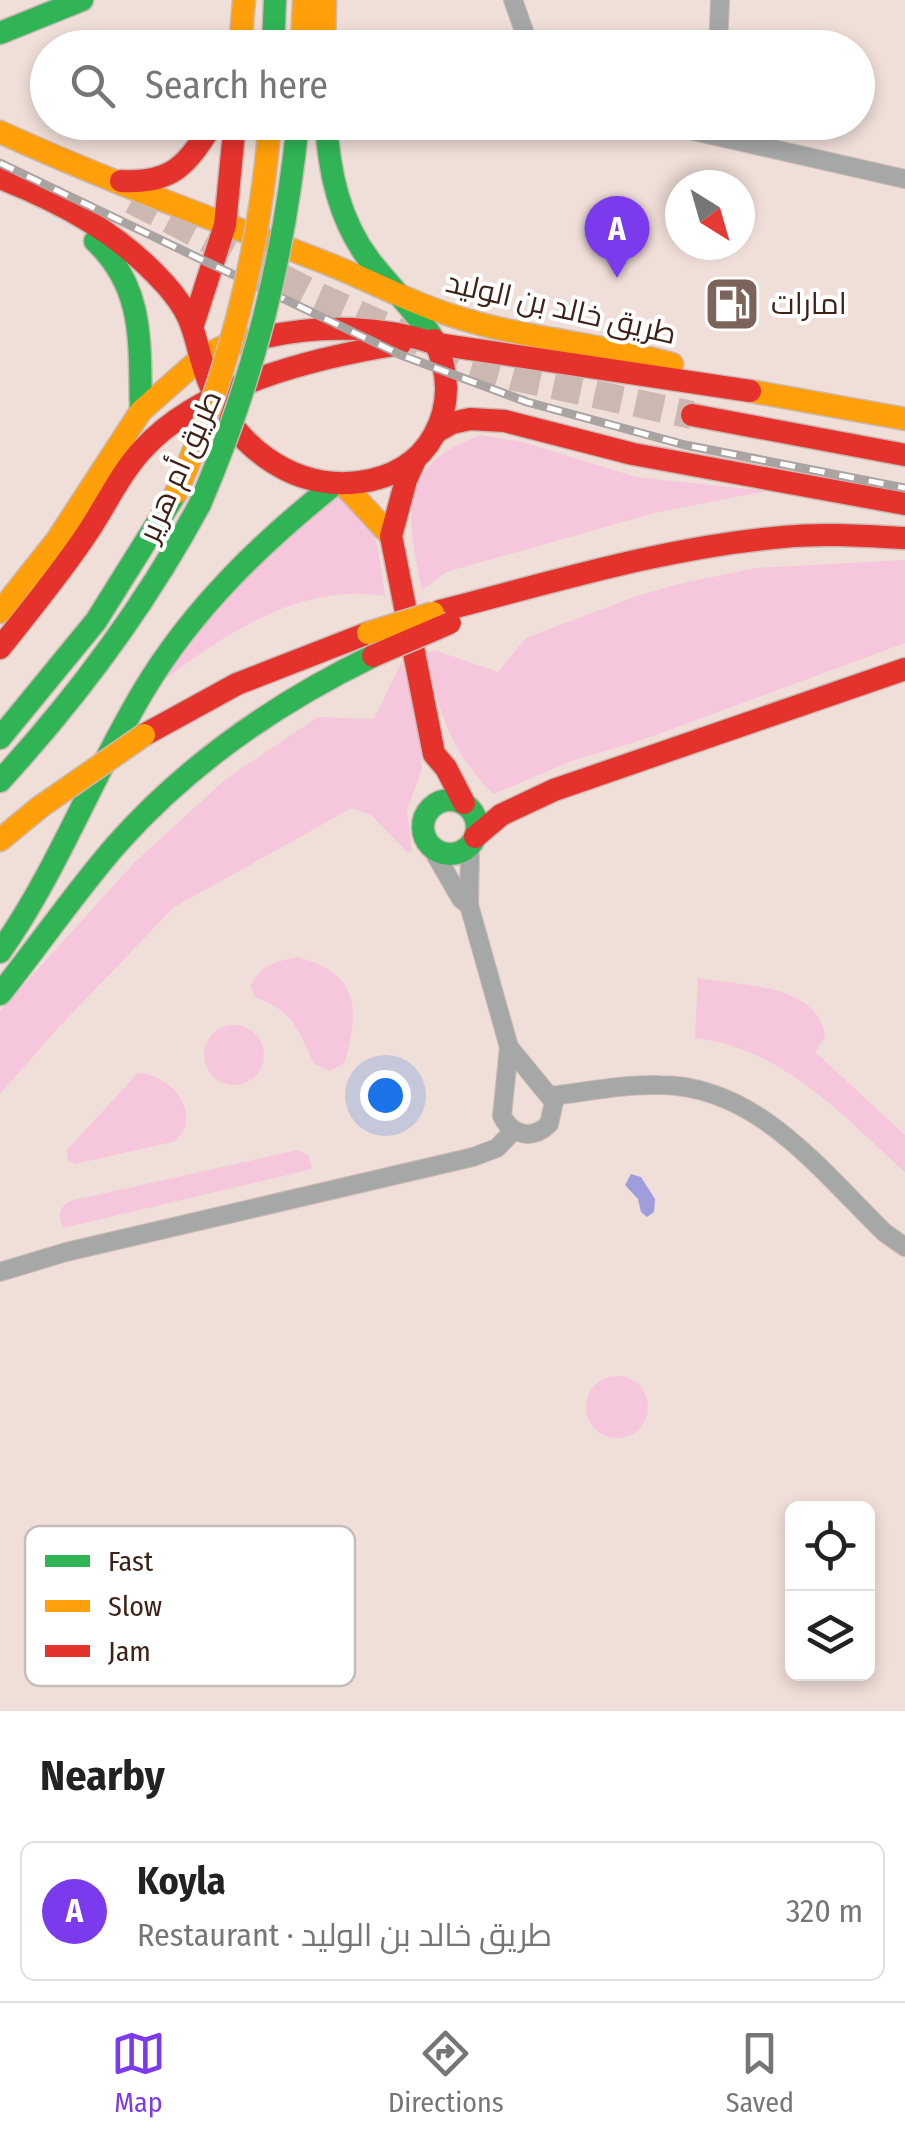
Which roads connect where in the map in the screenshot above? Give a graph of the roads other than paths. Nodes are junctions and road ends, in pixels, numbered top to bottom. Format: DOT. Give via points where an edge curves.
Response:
graph roads {
  1 [pos="82,0"];
  2 [pos="244,0"];
  3 [pos="275,0"];
  4 [pos="304,0"];
  5 [pos="325,0"];
  6 [pos="514,0"];
  7 [pos="720,0"];
  8 [pos="242,30"];
  9 [pos="274,30"];
  10 [pos="303,30"];
  11 [pos="324,30"];
  12 [pos="524,30"];
  13 [pos="719,30"];
  14 [pos="0,34"];
  15 [pos="0,132"];
  16 [pos="203,140"];
  17 [pos="233,140"];
  18 [pos="268,140"];
  19 [pos="296,140"];
  20 [pos="328,140"];
  21 [pos="755,140"];
  22 [pos="0,178"];
  23 [pos="100,178"];
  24 [pos="905,179"];
  25 [pos="22,187"];
  26 [pos="224,225"];
  27 [pos="396,294"];
  28 [pos="193,324"];
  29 [pos="432,342"];
  30 [pos="202,357"];
  31 [pos="708,383"];
  32 [pos="216,400"];
  33 [pos="141,411"];
  34 [pos="692,415"];
  35 [pos="905,419"];
  36 [pos="436,432"];
  37 [pos="905,455"];
  38 [pos="415,460"];
  39 [pos="339,483"];
  40 [pos="905,504"];
  41 [pos="871,534"];
  42 [pos="390,536"];
  43 [pos="905,538"];
  44 [pos="905,552"];
  45 [pos="0,612"];
  46 [pos="370,645"];
  47 [pos="0,648"];
  48 [pos="905,668"];
  49 [pos="0,738"];
  50 [pos="434,754"];
  51 [pos="0,780"];
  52 [pos="464,803"];
  53 [pos="428,810"];
  54 [pos="0,840"];
  55 [pos="472,841"];
  56 [pos="432,847"];
  57 [pos="469,905"];
  58 [pos="0,952"];
  59 [pos="0,994"];
  60 [pos="509,1047"];
  61 [pos="551,1096"];
  62 [pos="513,1131"];
  63 [pos="905,1247"];
  64 [pos="0,1272"];
  1 -- 14 [label="main road"];
  2 -- 8 [label="main road"];
  3 -- 9 [label="main road"];
  4 -- 10 [label="main road"];
  5 -- 11 [label="main road"];
  6 -- 12 [label="street"];
  7 -- 13 [label="street"];
  15 -- 23 [label="main road, طريق خالد بن الوليد"];
  16 -- 23 [label="main road" via="176,175 142,183"];
  17 -- 26 [label="main road"];
  18 -- 49 [label="main road, طريق أم هرير, bridge" via="260,226 234,342 200,442 112,602"];
  19 -- 51 [label="main road, طريق أم هرير, bridge" via="265,333 200,504 133,621"];
  20 -- 27 [label="main road" via="344,218"];
  21 -- 24 [label="street"];
  22 -- 25 [label="main road"];
  23 -- 26 [label="main road, طريق خالد بن الوليد"];
  25 -- 28 [label="main road" via="116,237"];
  25 -- 33 [label="main road" via="101,246 127,276 136,314"];
  26 -- 27 [label="main road, طريق خالد بن الوليد"];
  26 -- 28 [label="main road"];
  27 -- 29 [label="main road"];
  27 -- 31 [label="main road, طريق خالد بن الوليد" via="484,325 676,364"];
  28 -- 30 [label="main road"];
  29 -- 30 [label="main road" via="401,332 337,328 258,336"];
  29 -- 31 [label="main road"];
  29 -- 32 [label="main road" via="313,362"];
  29 -- 36 [label="main road" via="446,377"];
  30 -- 32 [label="main road"];
  30 -- 33 [label="main road"];
  31 -- 35 [label="main road, طريق خالد بن الوليد"];
  32 -- 39 [label="main road" via="264,459 301,477"];
  32 -- 47 [label="main road" via="169,426 139,453 58,576"];
  33 -- 45 [label="main road" via="57,540"];
  34 -- 37 [label="main road"];
  36 -- 38 [label="main road"];
  36 -- 40 [label="main road" via="470,419 506,421 648,457"];
  38 -- 39 [label="main road" via="377,479"];
  38 -- 42 [label="main road"];
  39 -- 42 [label="main road"];
  39 -- 58 [label="main road" via="268,539 189,623 126,721 68,840"];
  41 -- 43 [label="main road"];
  41 -- 44 [label="main road"];
  41 -- 46 [label="main road, bridge" via="776,536 678,550 529,589"];
  42 -- 50 [label="main road"];
  46 -- 54 [label="main road, bridge" via="238,684 144,735"];
  46 -- 59 [label="main road" via="177,784 104,859"];
  48 -- 55 [label="main road" via="554,790 501,815"];
  50 -- 52 [label="main road"];
  50 -- 53 [label="main road"];
  52 -- 53 [label="main road" via="444,800"];
  52 -- 55 [label="main road" via="476,822"];
  53 -- 56 [label="main road" via="422,830"];
  55 -- 56 [label="main road" via="451,854"];
  55 -- 57 [label="street"];
  56 -- 57 [label="street"];
  57 -- 60 [label="street"];
  60 -- 61 [label="street"];
  60 -- 62 [label="street" via="502,1116"];
  61 -- 62 [label="street" via="553,1117 543,1130"];
  61 -- 63 [label="street" via="661,1084 743,1106 776,1128"];
  62 -- 64 [label="street" via="497,1148 473,1157"];
}
